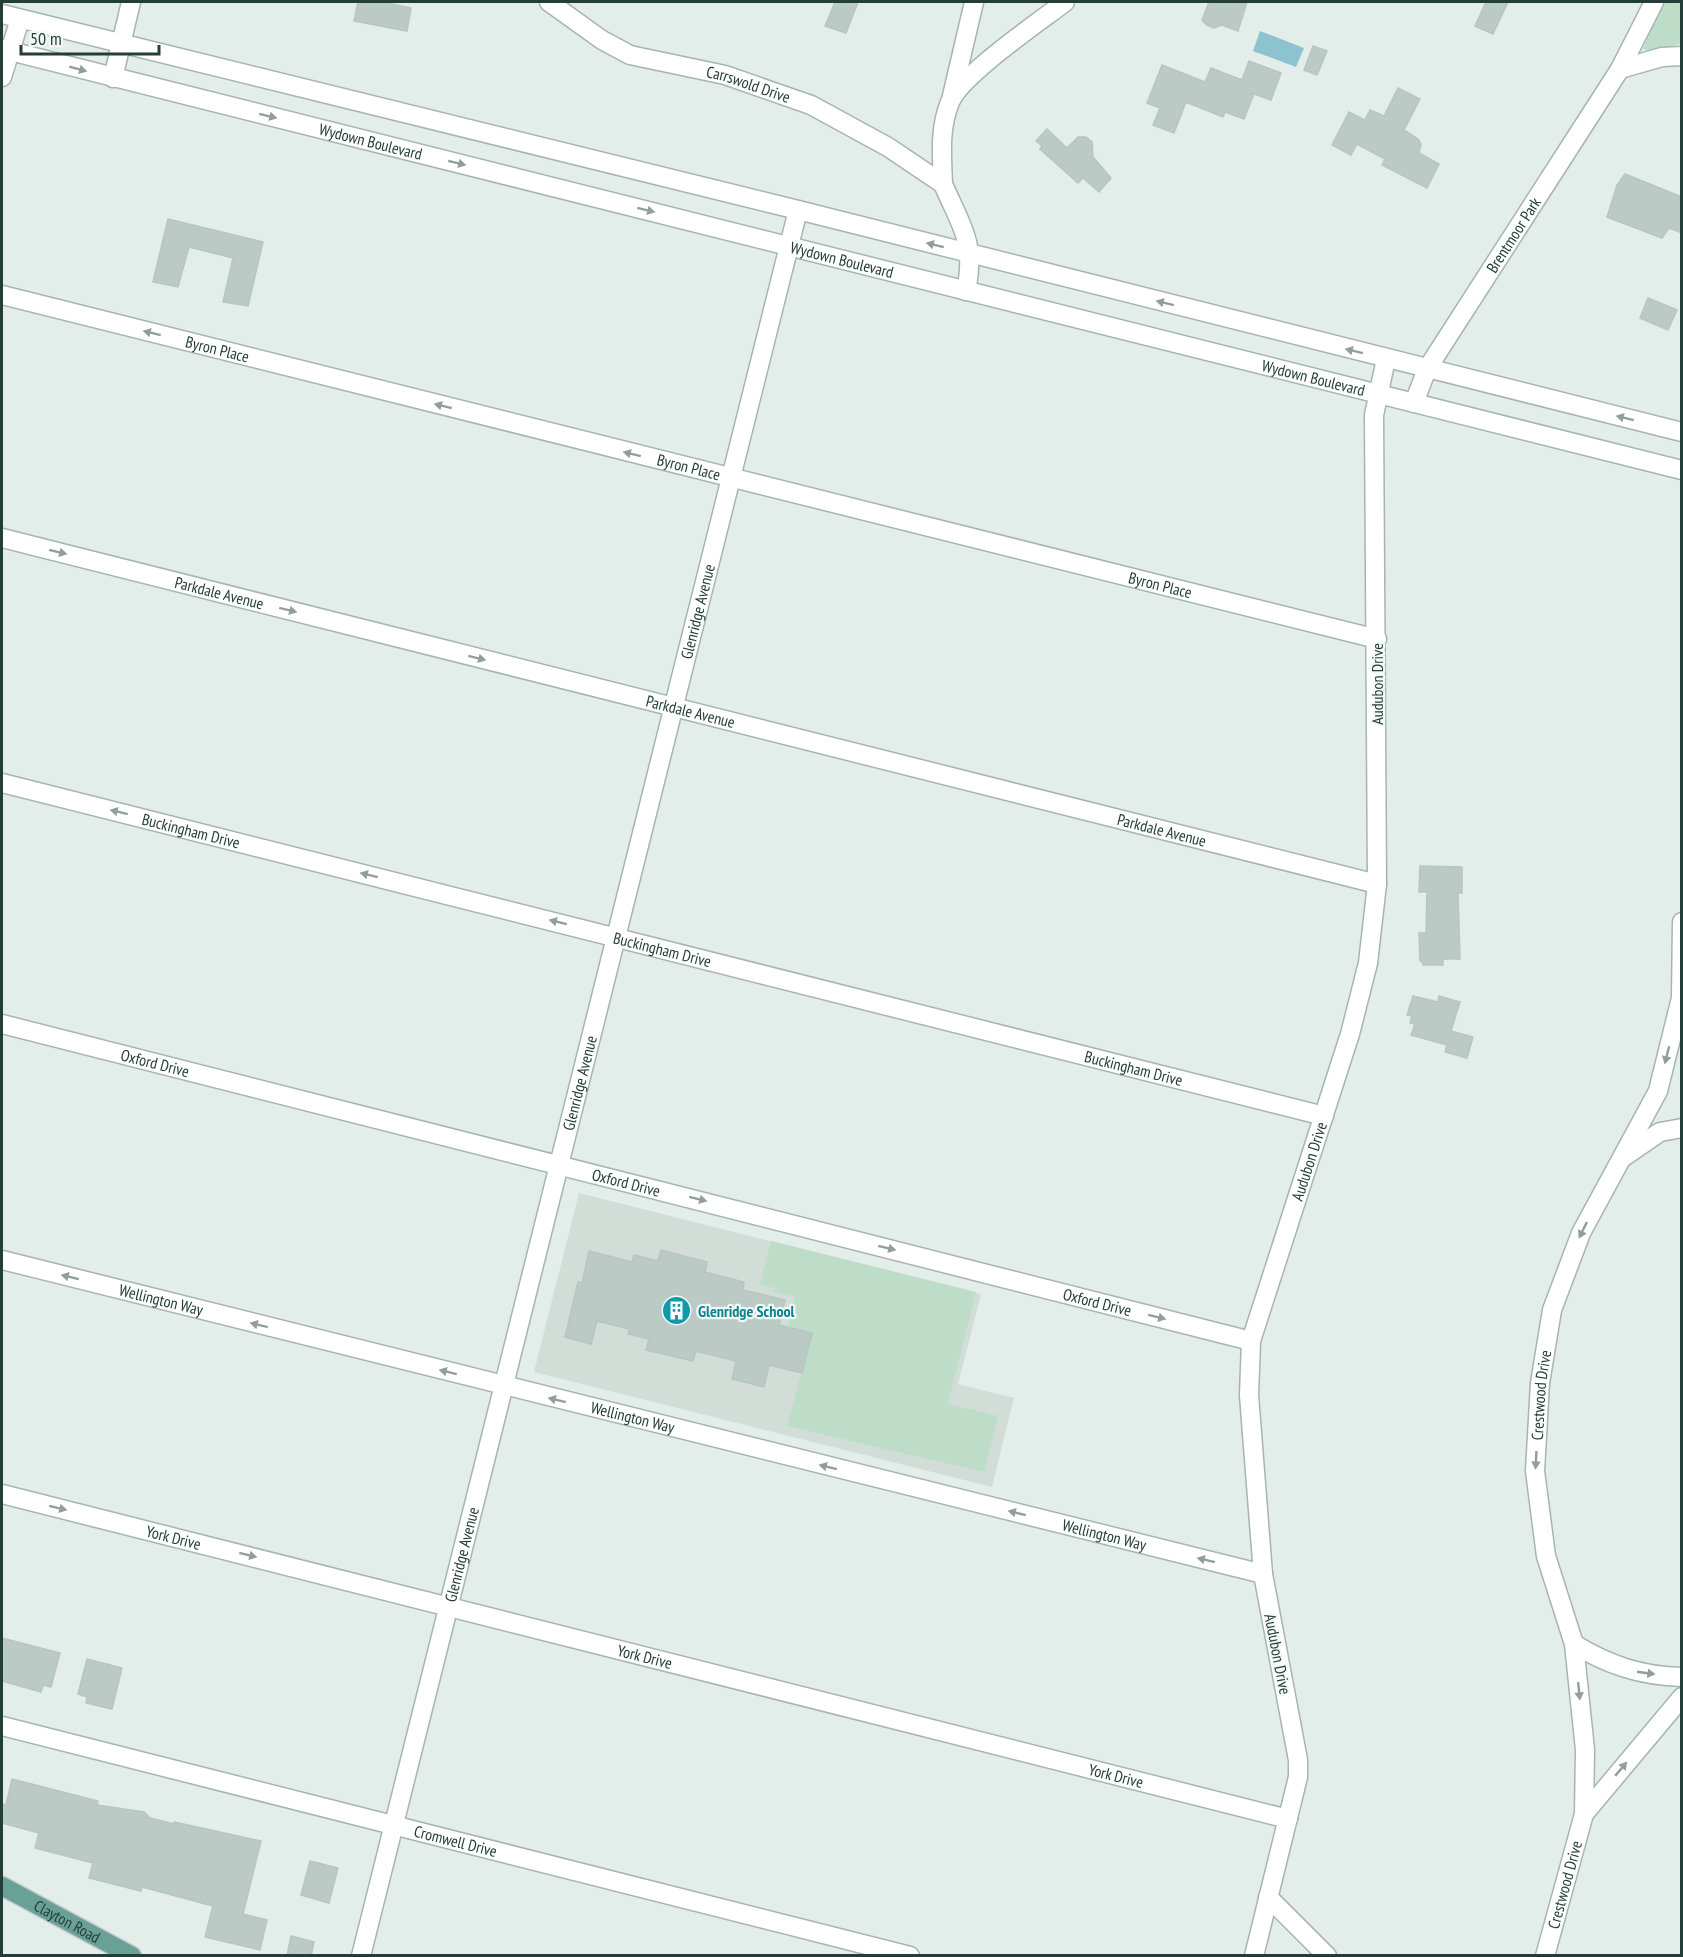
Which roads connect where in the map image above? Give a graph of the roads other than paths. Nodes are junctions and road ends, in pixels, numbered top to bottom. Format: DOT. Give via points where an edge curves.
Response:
graph roads {
  1 [pos="131,2"];
  2 [pos="549,2"];
  3 [pos="974,2"];
  4 [pos="1065,2"];
  5 [pos="1654,2"];
  6 [pos="2,15"];
  7 [pos="20,19"];
  8 [pos="122,43"];
  9 [pos="6,50"];
  10 [pos="1682,56"];
  11 [pos="1620,69"];
  12 [pos="2,77"];
  13 [pos="113,78"];
  14 [pos="951,100"];
  15 [pos="943,184"];
  16 [pos="798,210"];
  17 [pos="791,246"];
  18 [pos="971,255"];
  19 [pos="966,291"];
  20 [pos="2,295"];
  21 [pos="1386,359"];
  22 [pos="1427,369"];
  23 [pos="1377,394"];
  24 [pos="1414,403"];
  25 [pos="1682,432"];
  26 [pos="1682,470"];
  27 [pos="730,479"];
  28 [pos="2,538"];
  29 [pos="1377,639"];
  30 [pos="673,708"];
  31 [pos="2,783"];
  32 [pos="1377,884"];
  33 [pos="1682,922"];
  34 [pos="615,936"];
  35 [pos="1681,998"];
  36 [pos="2,1024"];
  37 [pos="1324,1116"];
  38 [pos="1682,1128"];
  39 [pos="1622,1158"];
  40 [pos="560,1164"];
  41 [pos="2,1260"];
  42 [pos="1251,1341"];
  43 [pos="505,1387"];
  44 [pos="2,1494"];
  45 [pos="1263,1574"];
  46 [pos="450,1605"];
  47 [pos="1574,1644"];
  48 [pos="1682,1677"];
  49 [pos="1682,1697"];
  50 [pos="2,1726"];
  51 [pos="1584,1814"];
  52 [pos="1288,1819"];
  53 [pos="393,1825"];
  54 [pos="2,1886"];
  55 [pos="1269,1897"];
  56 [pos="132,1956"];
  57 [pos="362,1956"];
  58 [pos="910,1956"];
  59 [pos="1254,1956"];
  60 [pos="1327,1956"];
  61 [pos="1545,1956"];
  1 -- 8 [label="street"];
  2 -- 15 [label="street, Carrswold Drive" via="630,55 725,75 811,105 888,147"];
  3 -- 14 [label="street"];
  4 -- 14 [label="street" via="972,75"];
  5 -- 11 [label="street, Brentmoor Park"];
  6 -- 7 [label="street"];
  7 -- 8 [label="street"];
  7 -- 9 [label="street"];
  8 -- 13 [label="street"];
  8 -- 16 [label="street"];
  9 -- 12 [label="street"];
  9 -- 13 [label="street, Wydown Boulevard, one-way"];
  10 -- 11 [label="street" via="1662,57"];
  11 -- 22 [label="street, Brentmoor Park"];
  13 -- 17 [label="street, Wydown Boulevard, one-way"];
  14 -- 15 [label="street" via="941,137"];
  15 -- 18 [label="street"];
  16 -- 17 [label="street, Glenridge Avenue"];
  18 -- 16 [label="street, one-way"];
  17 -- 19 [label="street, Wydown Boulevard"];
  17 -- 27 [label="street, Glenridge Avenue"];
  18 -- 19 [label="street"];
  21 -- 18 [label="street, one-way"];
  19 -- 23 [label="street, Wydown Boulevard"];
  27 -- 20 [label="street, Byron Place, one-way"];
  21 -- 22 [label="street"];
  21 -- 23 [label="street, Audubon Drive"];
  22 -- 24 [label="street, Brentmoor Park"];
  25 -- 22 [label="street, one-way"];
  23 -- 24 [label="street, Wydown Boulevard"];
  23 -- 29 [label="street, Audubon Drive"];
  24 -- 26 [label="street, Wydown Boulevard"];
  27 -- 29 [label="street, Byron Place"];
  27 -- 30 [label="street, Glenridge Avenue"];
  28 -- 30 [label="street, Parkdale Avenue, one-way"];
  29 -- 32 [label="street, Audubon Drive"];
  30 -- 32 [label="street, Parkdale Avenue"];
  30 -- 34 [label="street, Glenridge Avenue"];
  34 -- 31 [label="street, Buckingham Drive, one-way"];
  32 -- 37 [label="street, Audubon Drive" via="1368,963"];
  33 -- 35 [label="street, Crestwood Drive"];
  34 -- 37 [label="street, Buckingham Drive"];
  34 -- 40 [label="street, Glenridge Avenue"];
  35 -- 39 [label="street, Crestwood Drive, one-way" via="1658,1092"];
  36 -- 40 [label="street, Oxford Drive"];
  37 -- 42 [label="street, Audubon Drive"];
  38 -- 39 [label="street, Crestwood Drive" via="1660,1132"];
  39 -- 47 [label="street, Crestwood Drive, one-way" via="1581,1233 1564,1277 1552,1310 1540,1383 1535,1471 1546,1556"];
  40 -- 42 [label="street, Oxford Drive, one-way"];
  40 -- 43 [label="street, Glenridge Avenue"];
  43 -- 41 [label="street, Wellington Way, one-way"];
  42 -- 45 [label="street, Audubon Drive" via="1249,1395"];
  45 -- 43 [label="street, Wellington Way, one-way"];
  43 -- 46 [label="street, Glenridge Avenue"];
  44 -- 46 [label="street, York Drive, one-way"];
  45 -- 52 [label="street, Audubon Drive" via="1298,1760"];
  46 -- 52 [label="street, York Drive"];
  46 -- 53 [label="street, Glenridge Avenue"];
  47 -- 48 [label="street, one-way" via="1602,1661 1637,1672"];
  47 -- 51 [label="street, Crestwood Drive, one-way" via="1585,1750"];
  51 -- 49 [label="street, Crestwood Drive, one-way"];
  50 -- 53 [label="street, Cromwell Drive"];
  51 -- 61 [label="street, Crestwood Drive"];
  52 -- 55 [label="street, Audubon Drive"];
  53 -- 57 [label="street, Glenridge Avenue"];
  53 -- 58 [label="street, Cromwell Drive"];
  54 -- 56 [label="main road, Clayton Road"];
  55 -- 59 [label="street, Audubon Drive"];
  55 -- 60 [label="street"];
}
